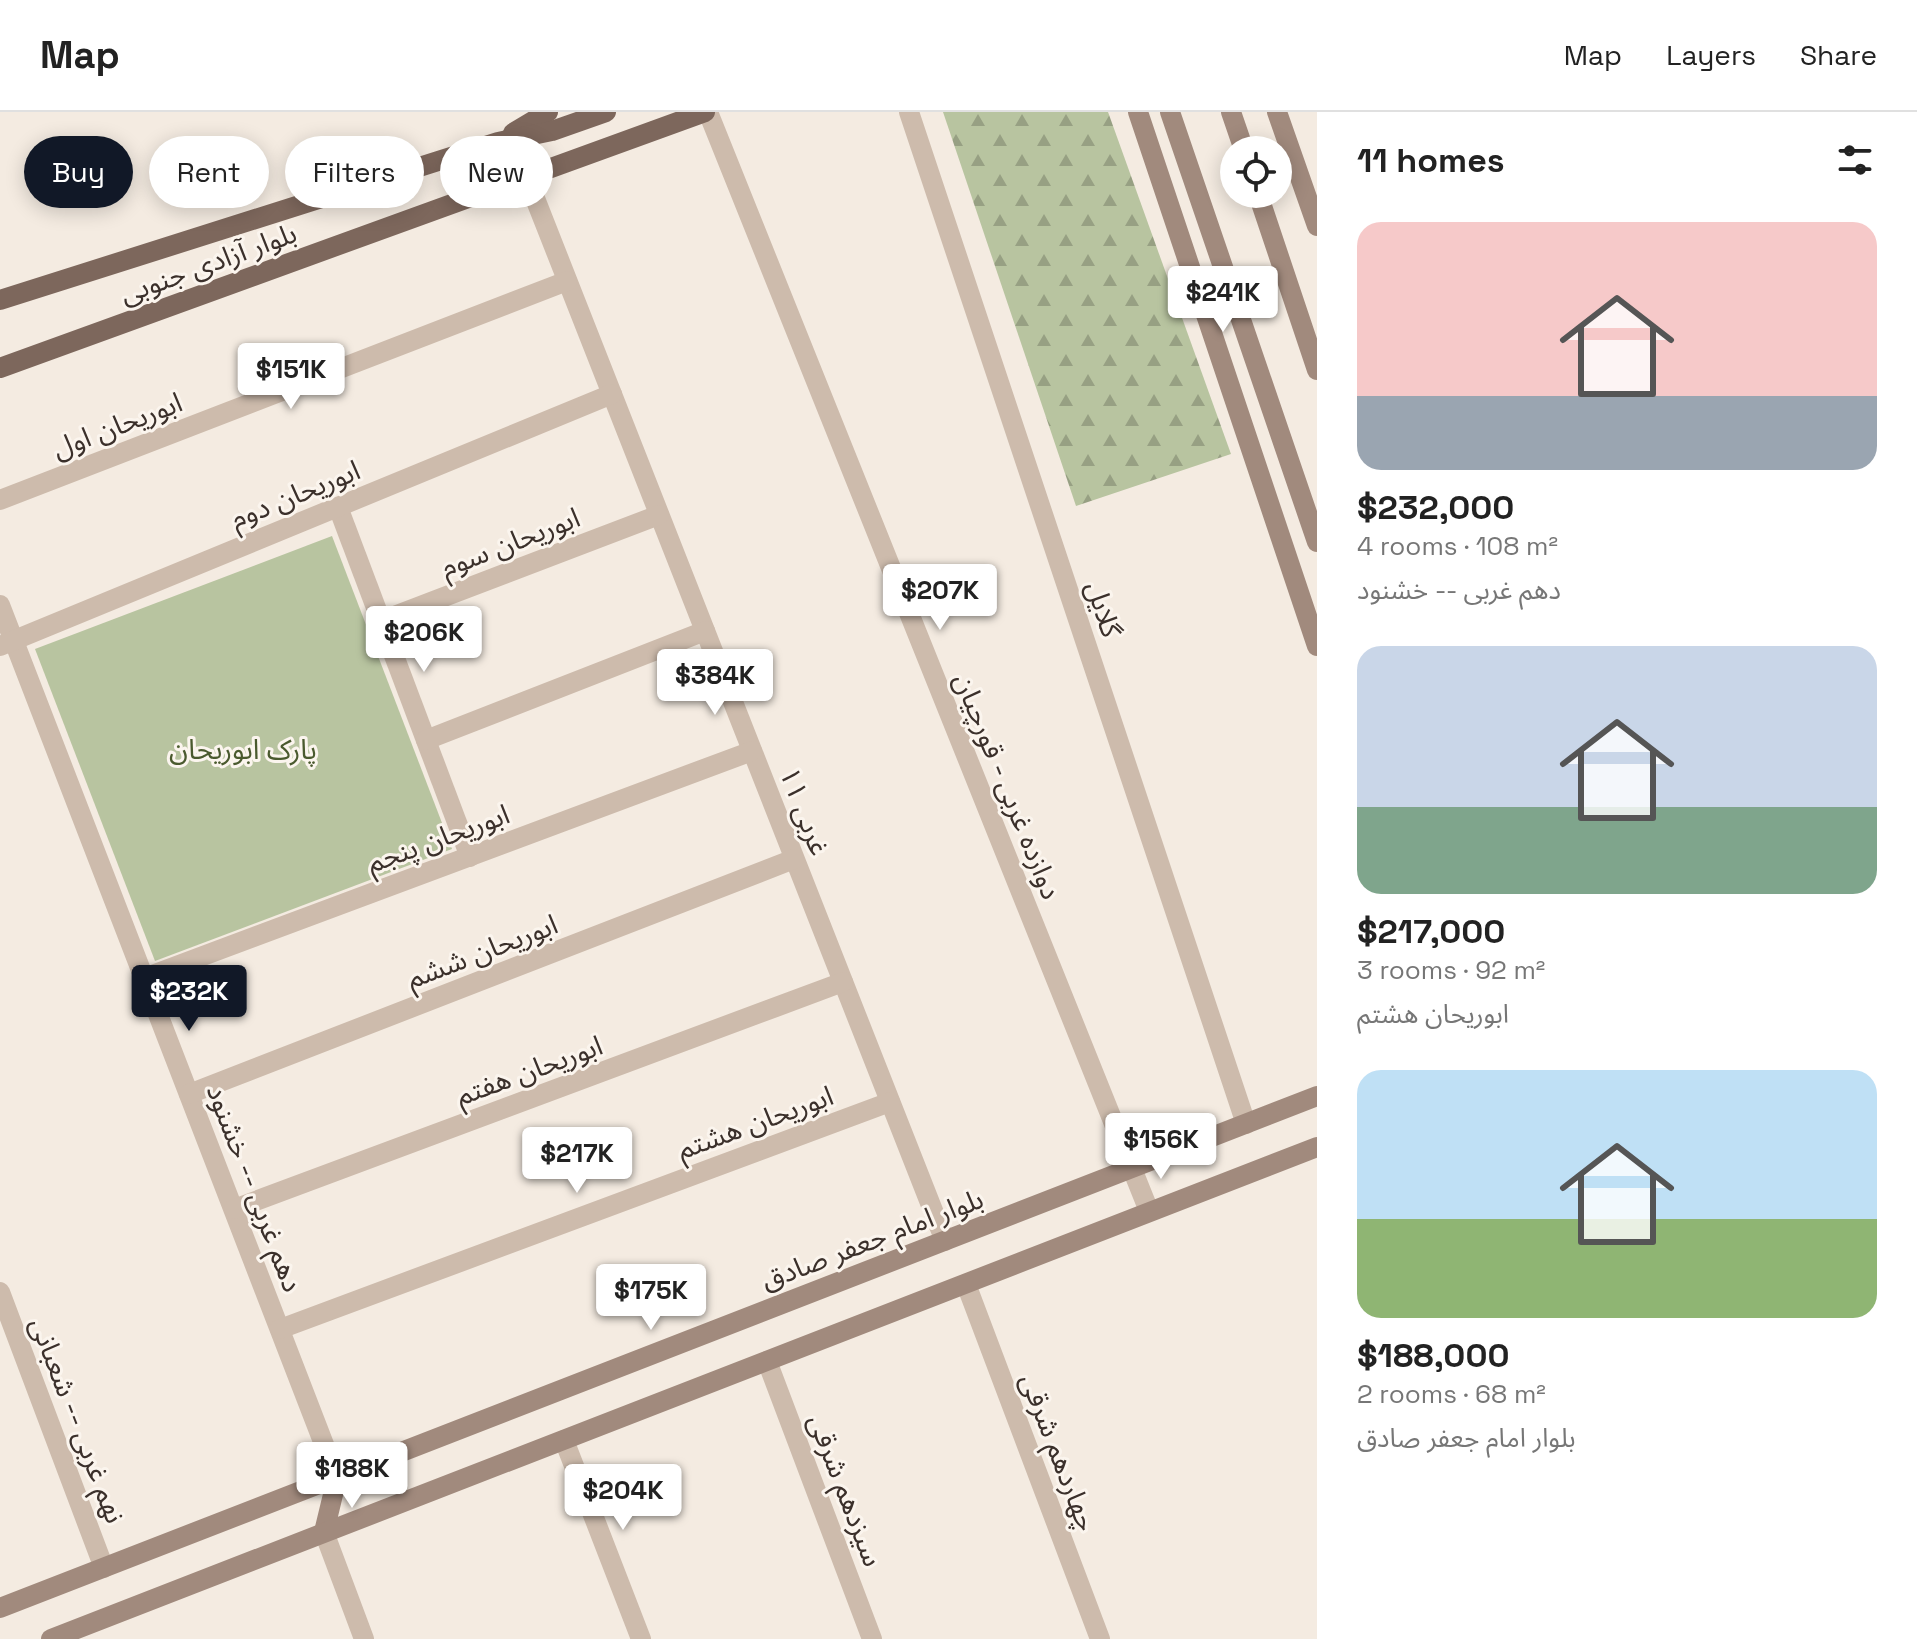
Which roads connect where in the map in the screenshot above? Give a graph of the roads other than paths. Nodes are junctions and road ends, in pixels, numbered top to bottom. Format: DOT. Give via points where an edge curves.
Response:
graph roads {
  1 [pos="548,112"];
  2 [pos="606,112"];
  3 [pos="706,112"];
  4 [pos="909,112"];
  5 [pos="1138,112"];
  6 [pos="1170,112"];
  7 [pos="1231,112"];
  8 [pos="1277,112"];
  9 [pos="508,136"];
  10 [pos="527,136"];
  11 [pos="1239,136"];
  12 [pos="440,160"];
  13 [pos="553,168"];
  14 [pos="444,208"];
  15 [pos="539,208"];
  16 [pos="1263,208"];
  17 [pos="1317,226"];
  18 [pos="567,281"];
  19 [pos="0,300"];
  20 [pos="0,368"];
  21 [pos="1317,370"];
  22 [pos="612,394"];
  23 [pos="0,500"];
  24 [pos="338,507"];
  25 [pos="659,515"];
  26 [pos="1317,542"];
  27 [pos="0,605"];
  28 [pos="381,621"];
  29 [pos="705,631"];
  30 [pos="7,644"];
  31 [pos="1317,646"];
  32 [pos="426,740"];
  33 [pos="752,751"];
  34 [pos="470,857"];
  35 [pos="794,859"];
  36 [pos="144,978"];
  37 [pos="843,982"];
  38 [pos="189,1094"];
  39 [pos="1317,1096"];
  40 [pos="890,1102"];
  41 [pos="1246,1124"];
  42 [pos="1317,1147"];
  43 [pos="1132,1168"];
  44 [pos="234,1209"];
  45 [pos="1149,1211"];
  46 [pos="945,1241"];
  47 [pos="966,1284"];
  48 [pos="0,1292"];
  49 [pos="280,1329"];
  50 [pos="767,1361"];
  51 [pos="564,1440"];
  52 [pos="337,1478"];
  53 [pos="324,1532"];
  54 [pos="104,1568"];
  55 [pos="0,1608"];
  56 [pos="51,1639"];
  57 [pos="364,1639"];
  58 [pos="641,1639"];
  59 [pos="872,1639"];
  60 [pos="1100,1639"];
  1 -- 9 [label="main road"];
  2 -- 10 [label="main road, بلوار آزادی جنوبی"];
  3 -- 13 [label="main road, بلوار آزادی جنوبی"];
  3 -- 43 [label="street, دوازده غربی - قورچیان"];
  4 -- 41 [label="street, گلایل"];
  5 -- 31 [label="main road"];
  6 -- 26 [label="main road"];
  7 -- 11 [label="main road"];
  8 -- 17 [label="main road"];
  12 -- 19 [label="main road, بلوار آزادی جنوبی"];
  14 -- 20 [label="main road, بلوار آزادی جنوبی"];
  15 -- 18 [label="street, ۱۱ غربی"];
  16 -- 21 [label="main road"];
  18 -- 22 [label="street, ۱۱ غربی"];
  18 -- 23 [label="street, ابوریحان اول"];
  22 -- 24 [label="street, ابوریحان دوم"];
  22 -- 25 [label="street, ۱۱ غربی"];
  24 -- 28 [label="street"];
  24 -- 30 [label="street, ابوریحان دوم"];
  25 -- 28 [label="street, ابوریحان سوم"];
  25 -- 29 [label="street, ۱۱ غربی"];
  27 -- 30 [label="street, دهم غربی -- خشنود"];
  28 -- 32 [label="street"];
  29 -- 32 [label="street"];
  29 -- 33 [label="street, ۱۱ غربی"];
  30 -- 36 [label="street, دهم غربی -- خشنود"];
  32 -- 34 [label="street"];
  33 -- 34 [label="street, ابوریحان پنجم"];
  33 -- 35 [label="street, ۱۱ غربی"];
  34 -- 36 [label="street, ابوریحان پنجم"];
  35 -- 37 [label="street, ۱۱ غربی"];
  35 -- 38 [label="street, ابوریحان ششم"];
  36 -- 38 [label="street, دهم غربی -- خشنود"];
  37 -- 40 [label="street, ۱۱ غربی"];
  37 -- 44 [label="street, ابوریحان هفتم"];
  38 -- 44 [label="street, دهم غربی -- خشنود"];
  39 -- 41 [label="main road, بلوار امام جعفر صادق"];
  40 -- 46 [label="street, ۱۱ غربی"];
  40 -- 49 [label="street, ابوریحان هشتم"];
  41 -- 43 [label="main road, بلوار امام جعفر صادق"];
  42 -- 45 [label="main road"];
  43 -- 45 [label="street, دوازده غربی - قورچیان"];
  43 -- 46 [label="main road, بلوار امام جعفر صادق"];
  44 -- 49 [label="street, دهم غربی -- خشنود"];
  45 -- 47 [label="main road"];
  46 -- 52 [label="main road, بلوار امام جعفر صادق"];
  47 -- 50 [label="main road"];
  47 -- 60 [label="street, چهاردهم شرقی"];
  48 -- 54 [label="street, نهم غربی -- شعبانی"];
  49 -- 52 [label="street, دهم غربی -- خشنود"];
  50 -- 51 [label="main road"];
  50 -- 59 [label="street, سیزدهم شرقی"];
  51 -- 53 [label="main road"];
  51 -- 58 [label="street"];
  52 -- 53 [label="main road"];
  52 -- 54 [label="main road, بلوار امام جعفر صادق"];
  53 -- 56 [label="main road"];
  53 -- 57 [label="street"];
  54 -- 55 [label="main road, بلوار امام جعفر صادق"];
}
